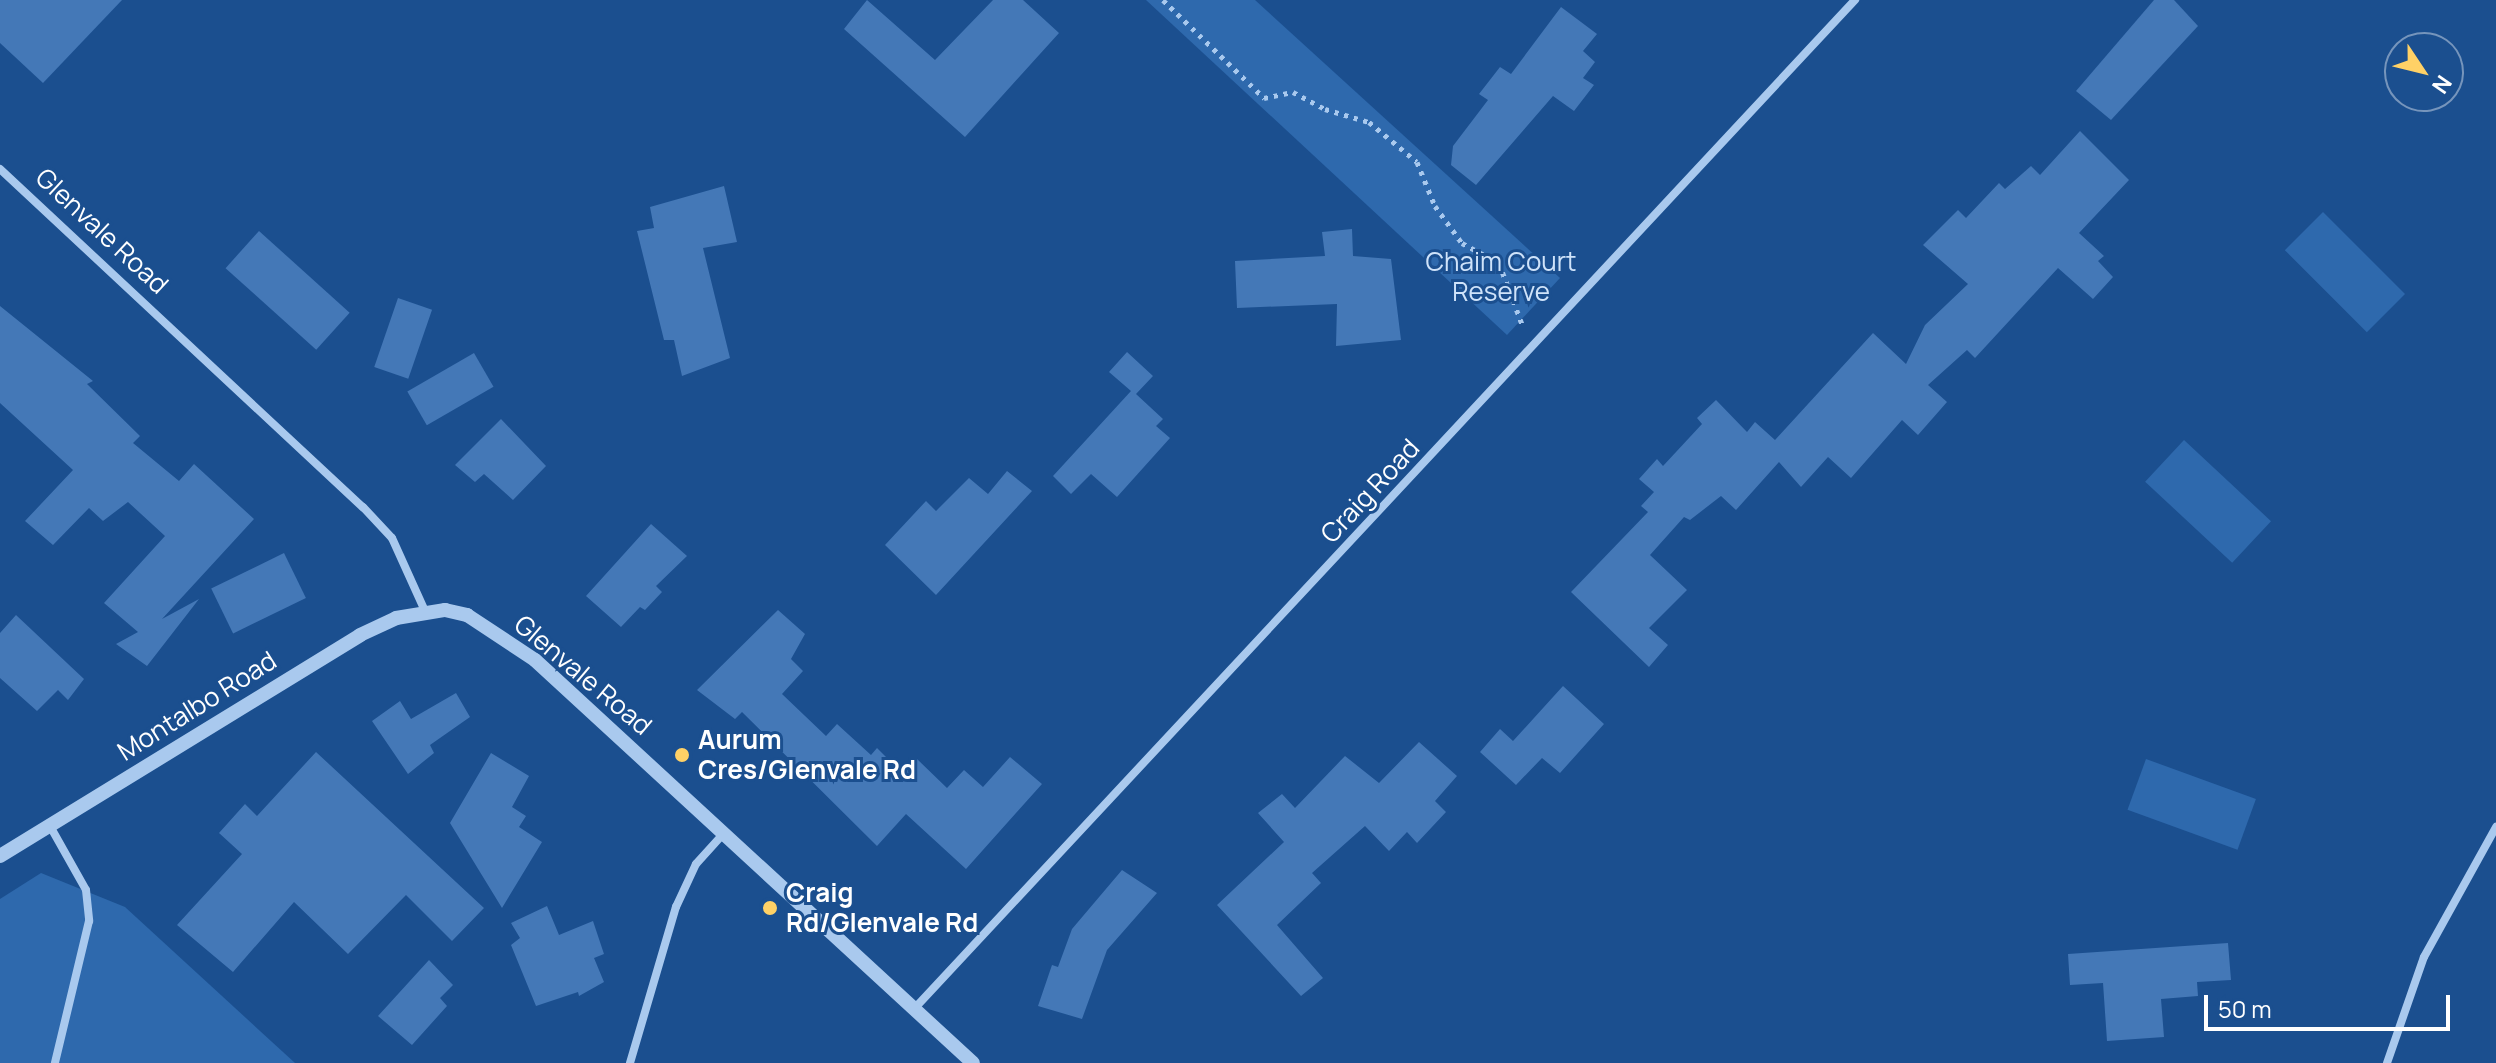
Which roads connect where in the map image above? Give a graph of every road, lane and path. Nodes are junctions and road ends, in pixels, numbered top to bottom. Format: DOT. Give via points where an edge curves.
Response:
graph roads {
  1 [pos="1163,0"];
  2 [pos="1855,0"];
  3 [pos="0,169"];
  4 [pos="1531,346"];
  5 [pos="425,611"];
  6 [pos="50,826"];
  7 [pos="2496,827"];
  8 [pos="724,832"];
  9 [pos="0,856"];
  10 [pos="914,1009"];
  11 [pos="55,1063"];
  12 [pos="630,1063"];
  13 [pos="973,1063"];
  14 [pos="2387,1063"];
  1 -- 4 [label="path" via="1264,98 1293,92 1325,109 1369,122 1417,162 1435,206 1462,243 1499,263"];
  2 -- 4 [label="street, Craig Road"];
  3 -- 5 [label="street, Glenvale Road" via="363,507 392,538"];
  4 -- 10 [label="street, Craig Road"];
  5 -- 6 [label="street, Montalbo Road" via="360,635"];
  5 -- 8 [label="street, Glenvale Road" via="467,615 535,660"];
  6 -- 9 [label="street, Montalbo Road"];
  6 -- 11 [label="street" via="86,890 89,921"];
  7 -- 14 [label="street" via="2424,957"];
  8 -- 10 [label="street, Glenvale Road"];
  8 -- 12 [label="street" via="696,864 676,907"];
  10 -- 13 [label="street, Glenvale Road"];
}
